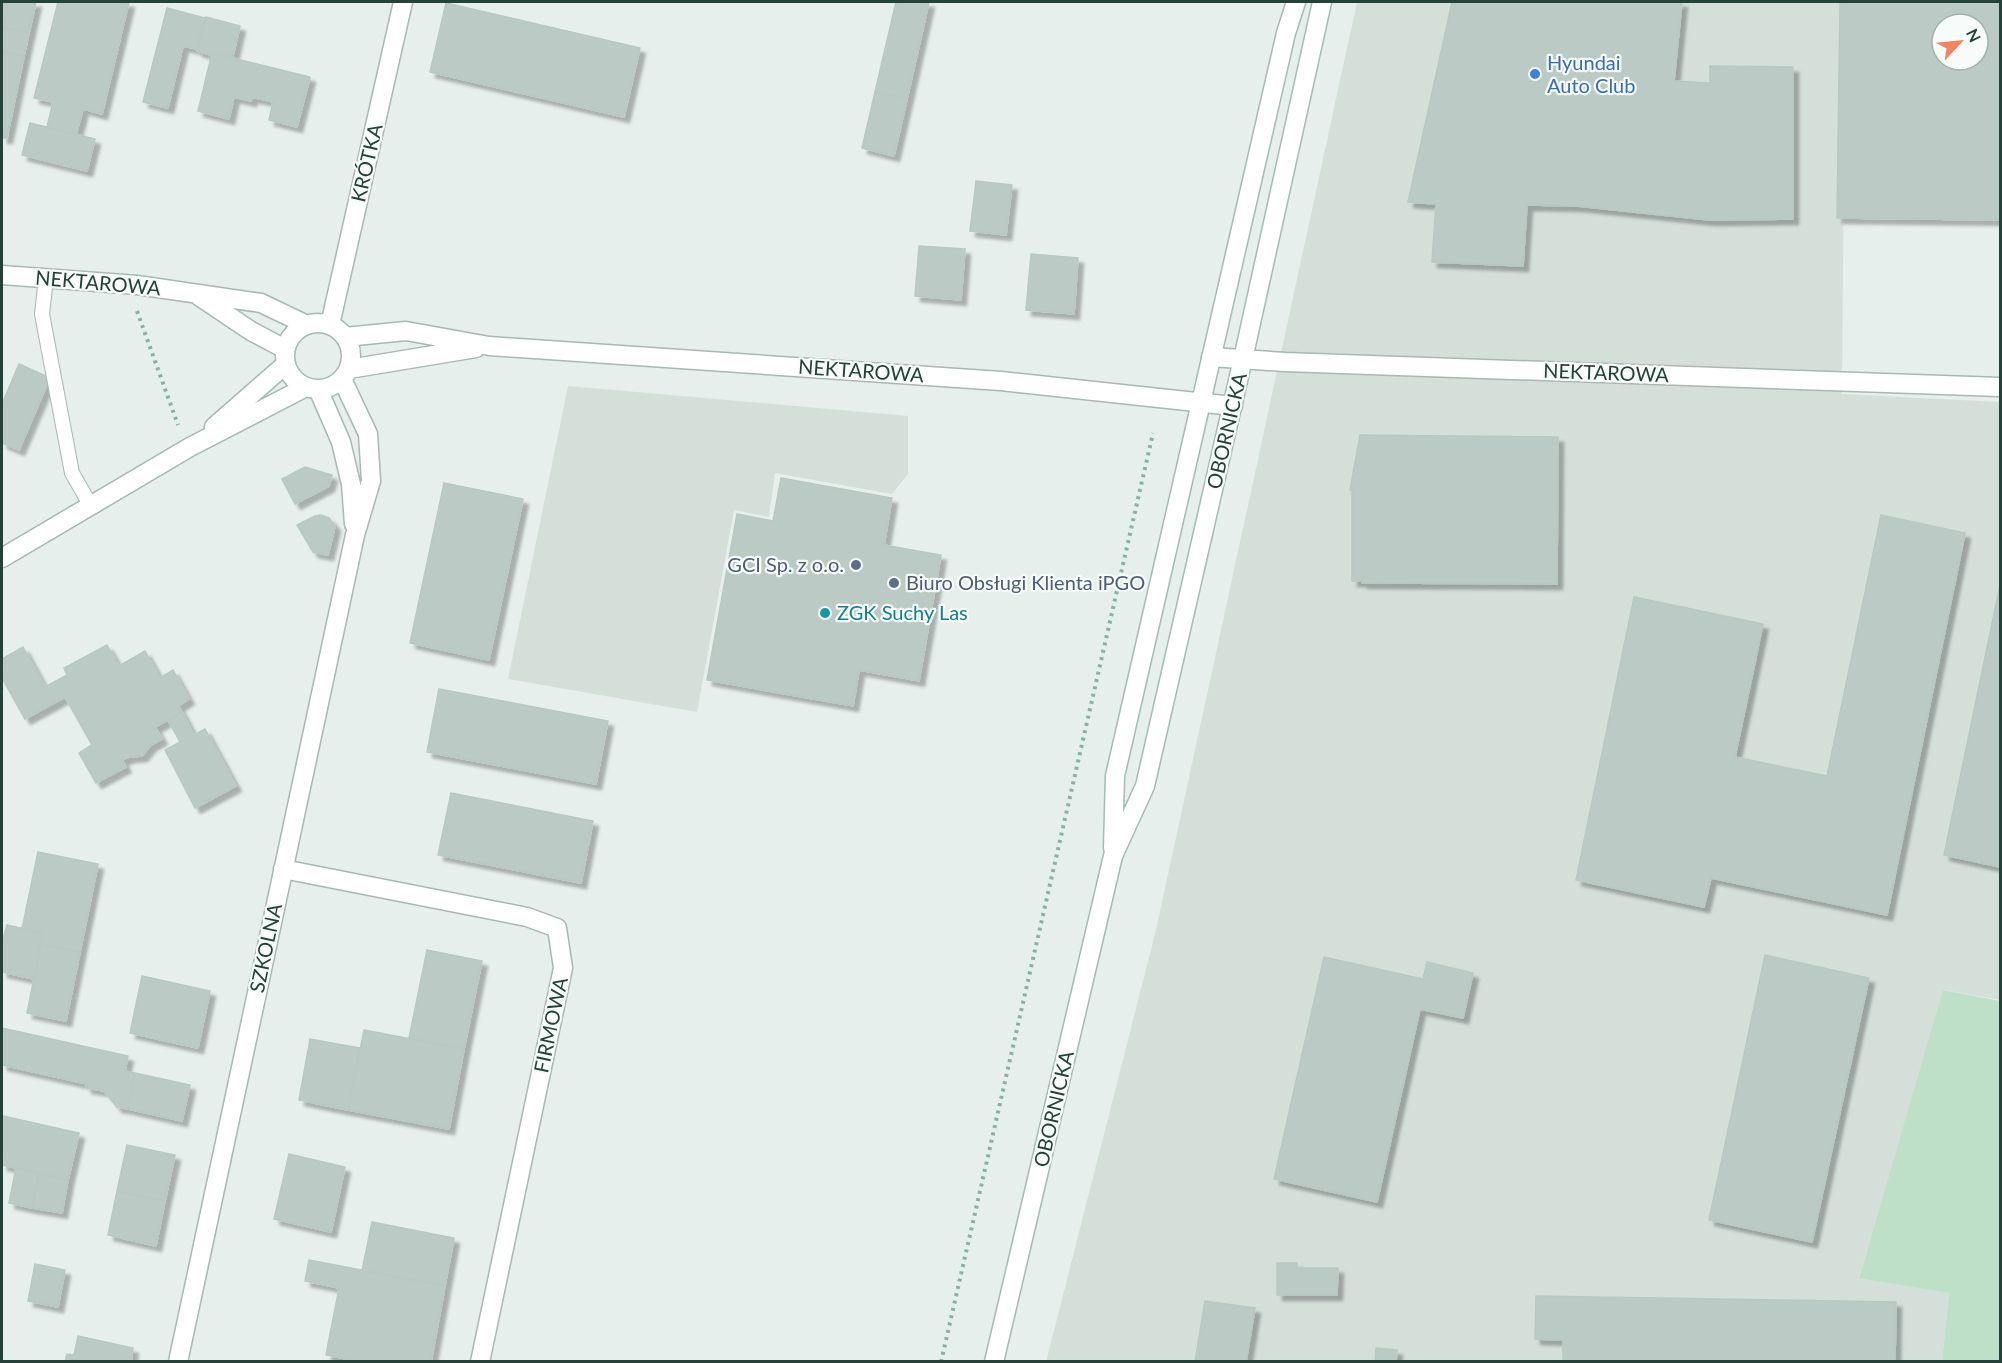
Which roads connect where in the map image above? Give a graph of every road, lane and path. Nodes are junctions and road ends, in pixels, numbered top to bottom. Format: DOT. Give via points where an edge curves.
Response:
graph roads {
  1 [pos="403,2"];
  2 [pos="1296,2"];
  3 [pos="1322,2"];
  4 [pos="2,275"];
  5 [pos="46,278"];
  6 [pos="195,293"];
  7 [pos="137,306"];
  8 [pos="307,324"];
  9 [pos="330,325"];
  10 [pos="345,337"];
  11 [pos="489,346"];
  12 [pos="286,357"];
  13 [pos="1211,357"];
  14 [pos="1243,359"];
  15 [pos="346,374"];
  16 [pos="2001,387"];
  17 [pos="312,388"];
  18 [pos="1201,402"];
  19 [pos="1233,406"];
  20 [pos="178,426"];
  21 [pos="1153,433"];
  22 [pos="190,447"];
  23 [pos="91,506"];
  24 [pos="355,535"];
  25 [pos="2,558"];
  26 [pos="1113,856"];
  27 [pos="283,869"];
  28 [pos="178,1362"];
  29 [pos="480,1362"];
  30 [pos="941,1362"];
  31 [pos="994,1362"];
  1 -- 9 [label="street, KRÓTKA"];
  2 -- 13 [label="street, OBORNICKA"];
  3 -- 14 [label="street, OBORNICKA"];
  4 -- 5 [label="street, NEKTAROWA"];
  5 -- 6 [label="street, NEKTAROWA"];
  5 -- 23 [label="lane" via="42,314 72,473"];
  6 -- 8 [label="street, NEKTAROWA" via="261,303"];
  6 -- 12 [label="street, NEKTAROWA"];
  7 -- 20 [label="path" via="136,314"];
  8 -- 9 [label="street"];
  8 -- 12 [label="street" via="293,334"];
  9 -- 10 [label="street"];
  10 -- 11 [label="street, NEKTAROWA" via="406,331"];
  10 -- 15 [label="street" via="351,352"];
  11 -- 15 [label="street, NEKTAROWA"];
  11 -- 18 [label="street, NEKTAROWA" via="1001,381"];
  12 -- 17 [label="street" via="293,378"];
  12 -- 22 [label="street"];
  13 -- 14 [label="street, NEKTAROWA"];
  13 -- 18 [label="street, OBORNICKA"];
  14 -- 16 [label="street, NEKTAROWA"];
  14 -- 19 [label="street, OBORNICKA"];
  15 -- 17 [label="street" via="331,386"];
  15 -- 24 [label="street, SZKOLNA" via="368,434 371,481"];
  17 -- 22 [label="street"];
  17 -- 24 [label="street, SZKOLNA" via="341,442 351,484"];
  18 -- 19 [label="street, NEKTAROWA"];
  18 -- 26 [label="street, OBORNICKA" via="1115,776"];
  19 -- 26 [label="street, OBORNICKA" via="1145,786"];
  21 -- 30 [label="path"];
  22 -- 23 [label="street"];
  23 -- 25 [label="street"];
  24 -- 27 [label="street, SZKOLNA"];
  26 -- 31 [label="street, OBORNICKA"];
  27 -- 28 [label="street, SZKOLNA"];
  27 -- 29 [label="street, FIRMOWA" via="527,917 557,928 563,968"];
}
